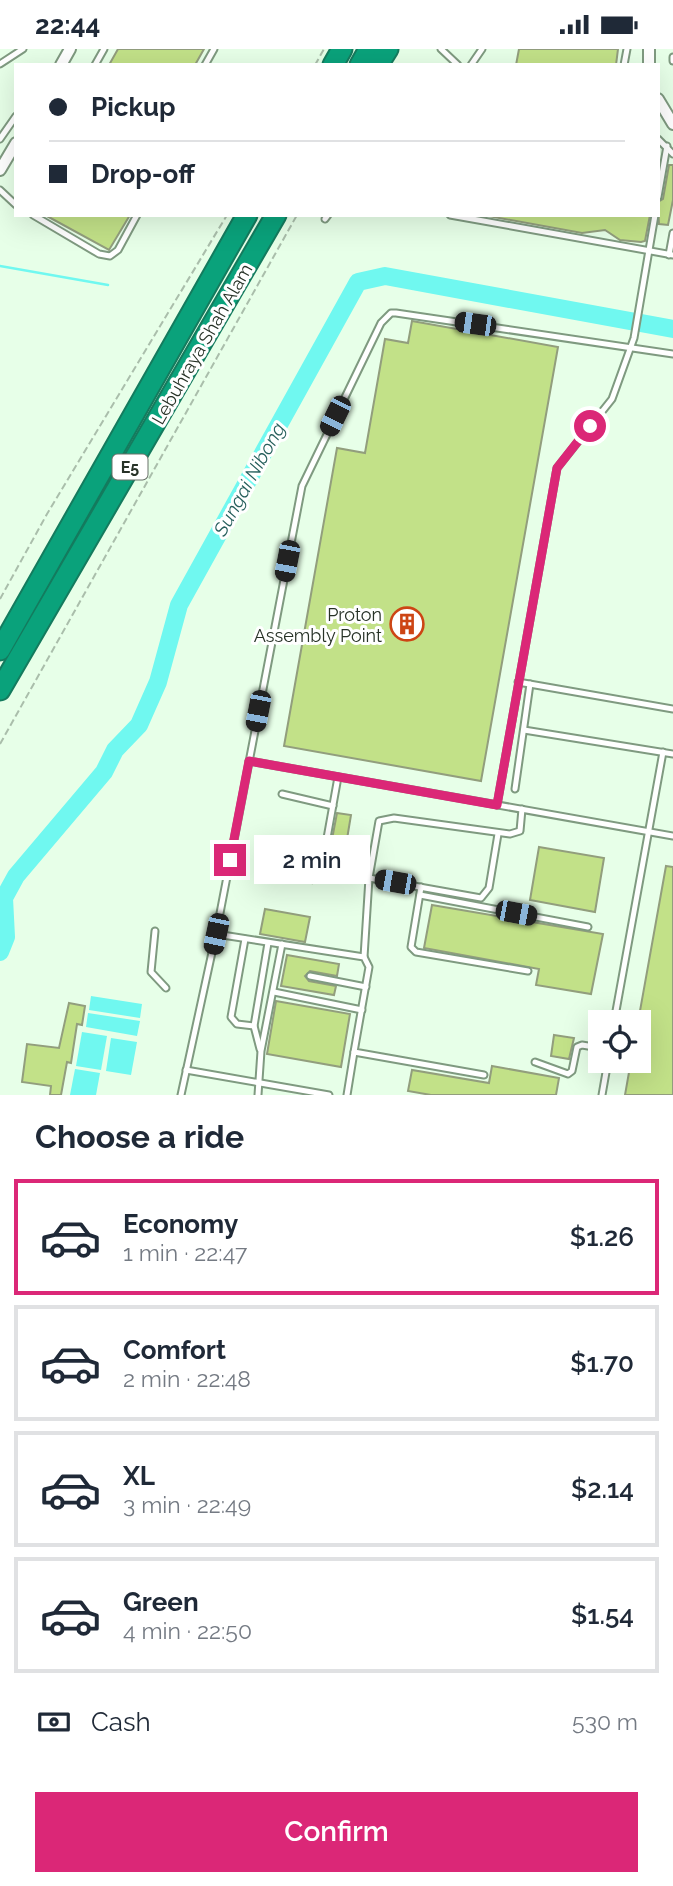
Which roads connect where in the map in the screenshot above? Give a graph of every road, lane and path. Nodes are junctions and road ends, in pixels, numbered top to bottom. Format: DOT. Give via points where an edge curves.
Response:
graph roads {
  1 [pos="23,49"];
  2 [pos="441,49"];
  3 [pos="456,63"];
  4 [pos="0,64"];
  5 [pos="660,104"];
  6 [pos="14,119"];
  7 [pos="672,122"];
  8 [pos="0,139"];
  9 [pos="660,141"];
  10 [pos="14,146"];
  11 [pos="667,146"];
  12 [pos="673,154"];
  13 [pos="0,170"];
  14 [pos="660,186"];
  15 [pos="0,190"];
  16 [pos="14,203"];
  17 [pos="36,217"];
  18 [pos="136,217"];
  19 [pos="226,217"];
  20 [pos="246,217"];
  21 [pos="275,217"];
  22 [pos="281,217"];
  23 [pos="296,217"];
  24 [pos="461,217"];
  25 [pos="655,217"];
  26 [pos="673,233"];
  27 [pos="260,245"];
  28 [pos="649,251"];
  29 [pos="671,255"];
  30 [pos="632,347"];
  31 [pos="673,355"];
  32 [pos="0,599"];
  33 [pos="15,623"];
  34 [pos="0,644"];
  35 [pos="0,650"];
  36 [pos="518,682"];
  37 [pos="530,684"];
  38 [pos="0,690"];
  39 [pos="673,709"];
  40 [pos="523,730"];
  41 [pos="0,744"];
  42 [pos="663,752"];
  43 [pos="673,754"];
  44 [pos="249,761"];
  45 [pos="338,776"];
  46 [pos="515,789"];
  47 [pos="282,794"];
  48 [pos="497,805"];
  49 [pos="333,806"];
  50 [pos="522,809"];
  51 [pos="647,832"];
  52 [pos="498,834"];
  53 [pos="673,836"];
  54 [pos="320,877"];
  55 [pos="369,878"];
  56 [pos="421,887"];
  57 [pos="419,895"];
  58 [pos="588,927"];
  59 [pos="155,931"];
  60 [pos="216,934"];
  61 [pos="245,939"];
  62 [pos="268,943"];
  63 [pos="282,944"];
  64 [pos="364,957"];
  65 [pos="528,971"];
  66 [pos="310,976"];
  67 [pos="366,987"];
  68 [pos="166,988"];
  69 [pos="274,992"];
  70 [pos="362,1010"];
  71 [pos="616,1010"];
  72 [pos="254,1026"];
  73 [pos="588,1046"];
  74 [pos="261,1051"];
  75 [pos="354,1052"];
  76 [pos="535,1062"];
  77 [pos="186,1070"];
  78 [pos="606,1073"];
  79 [pos="484,1075"];
  80 [pos="259,1083"];
  81 [pos="289,1087"];
  82 [pos="310,1093"];
  83 [pos="181,1095"];
  84 [pos="258,1095"];
  85 [pos="288,1095"];
  86 [pos="330,1095"];
  87 [pos="347,1095"];
  88 [pos="602,1095"];
  1 -- 4 [label="lane"];
  2 -- 3 [label="lane"];
  5 -- 7 [label="street"];
  6 -- 8 [label="lane"];
  9 -- 11 [label="lane"];
  10 -- 13 [label="street"];
  11 -- 12 [label="lane"];
  11 -- 14 [label="lane"];
  15 -- 16 [label="lane"];
  17 -- 18 [label="lane" via="110,256"];
  19 -- 32 [label="path"];
  20 -- 33 [label="highway, Lebuhraya Shah Alam / E5"];
  21 -- 27 [label="highway, Lebuhraya Shah Alam / E5"];
  22 -- 27 [label="highway"];
  23 -- 41 [label="path"];
  24 -- 28 [label="lane"];
  25 -- 28 [label="lane"];
  26 -- 29 [label="lane"];
  27 -- 38 [label="highway, Lebuhraya Shah Alam / E5"];
  28 -- 29 [label="lane"];
  28 -- 30 [label="lane"];
  30 -- 31 [label="lane"];
  30 -- 36 [label="lane" via="612,399 557,468"];
  30 -- 44 [label="lane" via="396,313 381,323 302,486"];
  33 -- 34 [label="highway"];
  33 -- 35 [label="highway, Lebuhraya Shah Alam / E5"];
  36 -- 37 [label="lane"];
  36 -- 48 [label="lane"];
  37 -- 39 [label="lane"];
  37 -- 40 [label="lane"];
  40 -- 42 [label="lane"];
  40 -- 46 [label="lane"];
  42 -- 43 [label="lane"];
  42 -- 51 [label="lane"];
  44 -- 45 [label="lane"];
  44 -- 60 [label="lane"];
  45 -- 48 [label="lane"];
  45 -- 49 [label="lane"];
  47 -- 49 [label="lane"];
  48 -- 50 [label="lane"];
  49 -- 54 [label="lane"];
  50 -- 51 [label="lane"];
  50 -- 52 [label="lane" via="520,831"];
  51 -- 53 [label="lane"];
  51 -- 71 [label="lane"];
  52 -- 55 [label="lane" via="382,819"];
  52 -- 56 [label="lane" via="486,895 481,898"];
  55 -- 56 [label="lane"];
  55 -- 64 [label="lane"];
  56 -- 57 [label="lane"];
  57 -- 58 [label="lane"];
  57 -- 65 [label="lane" via="411,947 415,952"];
  59 -- 68 [label="lane" via="151,972"];
  60 -- 61 [label="lane"];
  60 -- 77 [label="lane"];
  61 -- 62 [label="lane"];
  61 -- 72 [label="lane" via="231,1017 237,1024"];
  62 -- 63 [label="lane"];
  62 -- 72 [label="lane"];
  63 -- 64 [label="lane"];
  63 -- 69 [label="lane"];
  64 -- 67 [label="lane" via="369,967"];
  66 -- 67 [label="lane"];
  67 -- 70 [label="lane"];
  69 -- 70 [label="lane"];
  69 -- 74 [label="lane"];
  70 -- 75 [label="lane"];
  72 -- 74 [label="lane"];
  73 -- 76 [label="lane" via="577,1047 568,1074"];
  74 -- 80 [label="lane"];
  75 -- 79 [label="lane"];
  75 -- 87 [label="lane"];
  77 -- 80 [label="lane"];
  77 -- 83 [label="lane"];
  78 -- 88 [label="lane"];
  80 -- 81 [label="lane"];
  80 -- 84 [label="lane"];
  81 -- 82 [label="lane"];
  81 -- 85 [label="lane"];
  82 -- 86 [label="lane"];
}
